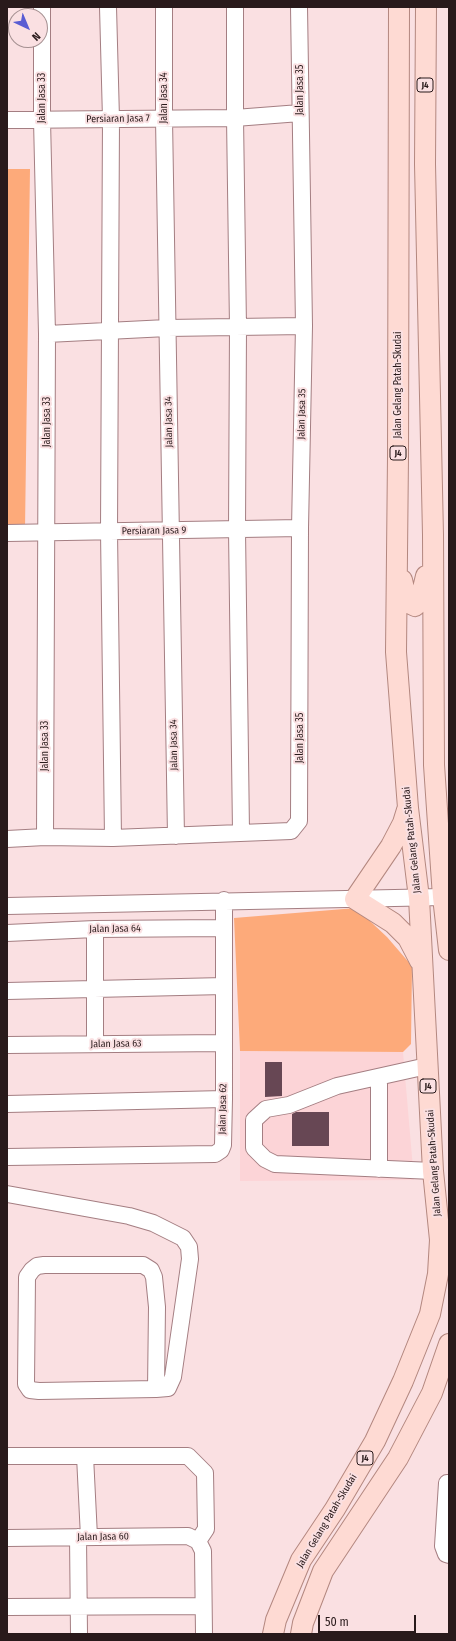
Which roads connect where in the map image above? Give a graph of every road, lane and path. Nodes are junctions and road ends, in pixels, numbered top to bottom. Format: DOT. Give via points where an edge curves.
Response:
graph roads {
  1 [pos="42,7"];
  2 [pos="108,7"];
  3 [pos="164,7"];
  4 [pos="235,7"];
  5 [pos="299,7"];
  6 [pos="399,7"];
  7 [pos="426,7"];
  8 [pos="300,113"];
  9 [pos="235,118"];
  10 [pos="111,119"];
  11 [pos="164,119"];
  12 [pos="7,120"];
  13 [pos="42,120"];
  14 [pos="304,326"];
  15 [pos="167,328"];
  16 [pos="238,328"];
  17 [pos="111,330"];
  18 [pos="48,334"];
  19 [pos="300,528"];
  20 [pos="237,530"];
  21 [pos="171,531"];
  22 [pos="109,532"];
  23 [pos="7,533"];
  24 [pos="47,533"];
  25 [pos="433,535"];
  26 [pos="397,538"];
  27 [pos="408,808"];
  28 [pos="241,832"];
  29 [pos="176,836"];
  30 [pos="45,837"];
  31 [pos="113,838"];
  32 [pos="7,839"];
  33 [pos="443,897"];
  34 [pos="419,898"];
  35 [pos="355,899"];
  36 [pos="224,900"];
  37 [pos="7,906"];
  38 [pos="223,928"];
  39 [pos="95,930"];
  40 [pos="7,933"];
  41 [pos="449,950"];
  42 [pos="423,966"];
  43 [pos="224,986"];
  44 [pos="96,989"];
  45 [pos="7,990"];
  46 [pos="224,1043"];
  47 [pos="95,1044"];
  48 [pos="7,1045"];
  49 [pos="427,1066"];
  50 [pos="379,1077"];
  51 [pos="224,1099"];
  52 [pos="7,1104"];
  53 [pos="7,1157"];
  54 [pos="379,1168"];
  55 [pos="433,1170"];
  56 [pos="7,1194"];
  57 [pos="449,1344"];
  58 [pos="156,1389"];
  59 [pos="7,1456"];
  60 [pos="85,1456"];
  61 [pos="448,1483"];
  62 [pos="84,1537"];
  63 [pos="7,1538"];
  64 [pos="198,1541"];
  65 [pos="448,1554"];
  66 [pos="78,1606"];
  67 [pos="203,1606"];
  68 [pos="7,1607"];
  69 [pos="79,1634"];
  70 [pos="204,1634"];
  71 [pos="274,1634"];
  72 [pos="301,1634"];
  1 -- 13 [label="street, Jalan Jasa 33"];
  2 -- 10 [label="street"];
  3 -- 11 [label="street, Jalan Jasa 34"];
  4 -- 9 [label="street"];
  5 -- 8 [label="street, Jalan Jasa 35"];
  6 -- 26 [label="main road, Jalan Gelang Patah-Skudai / J4"];
  7 -- 25 [label="main road, J4" via="425,172"];
  8 -- 9 [label="street, Persiaran Jasa 7"];
  8 -- 14 [label="street, Jalan Jasa 35"];
  9 -- 11 [label="street, Persiaran Jasa 7"];
  9 -- 16 [label="street"];
  10 -- 11 [label="street, Persiaran Jasa 7"];
  10 -- 13 [label="street, Persiaran Jasa 7"];
  10 -- 17 [label="street"];
  11 -- 15 [label="street, Jalan Jasa 34"];
  12 -- 13 [label="street, Persiaran Jasa 7"];
  13 -- 18 [label="street, Jalan Jasa 33"];
  14 -- 16 [label="street"];
  14 -- 19 [label="street, Jalan Jasa 35"];
  15 -- 16 [label="street"];
  15 -- 17 [label="street"];
  15 -- 21 [label="street, Jalan Jasa 34"];
  16 -- 20 [label="street"];
  17 -- 18 [label="street"];
  17 -- 22 [label="street"];
  18 -- 24 [label="street, Jalan Jasa 33"];
  19 -- 20 [label="street, Persiaran Jasa 9"];
  19 -- 28 [label="street, Jalan Jasa 35" via="299,820 291,831"];
  20 -- 21 [label="street, Persiaran Jasa 9"];
  20 -- 28 [label="street"];
  21 -- 22 [label="street, Persiaran Jasa 9"];
  21 -- 29 [label="street, Jalan Jasa 34"];
  22 -- 24 [label="street, Persiaran Jasa 9"];
  22 -- 31 [label="street"];
  23 -- 24 [label="street, Persiaran Jasa 9"];
  24 -- 30 [label="street, Jalan Jasa 33"];
  25 -- 26 [label="main road" via="420,601 415,606 407,602 403,589"];
  25 -- 33 [label="main road, J4" via="434,765"];
  26 -- 27 [label="main road, Jalan Gelang Patah-Skudai / J4" via="396,652"];
  27 -- 34 [label="main road, Jalan Gelang Patah-Skudai / J4"];
  27 -- 35 [label="main road" via="391,846"];
  28 -- 29 [label="street"];
  29 -- 31 [label="street"];
  30 -- 31 [label="street"];
  30 -- 32 [label="street"];
  33 -- 34 [label="street"];
  33 -- 41 [label="main road, J4"];
  34 -- 35 [label="street"];
  34 -- 42 [label="main road, Jalan Gelang Patah-Skudai / J4"];
  35 -- 36 [label="street"];
  35 -- 42 [label="main road" via="393,923 408,938"];
  36 -- 37 [label="street"];
  36 -- 38 [label="street, Jalan Jasa 62"];
  38 -- 39 [label="street, Jalan Jasa 64"];
  38 -- 43 [label="street, Jalan Jasa 62"];
  39 -- 40 [label="street, Jalan Jasa 64"];
  39 -- 44 [label="street"];
  42 -- 49 [label="main road, Jalan Gelang Patah-Skudai / J4"];
  43 -- 44 [label="street"];
  43 -- 46 [label="street, Jalan Jasa 62"];
  44 -- 45 [label="street"];
  44 -- 47 [label="street"];
  46 -- 47 [label="street, Jalan Jasa 63"];
  46 -- 51 [label="street, Jalan Jasa 62"];
  47 -- 48 [label="street, Jalan Jasa 63"];
  49 -- 50 [label="street"];
  49 -- 55 [label="main road, Jalan Gelang Patah-Skudai / J4"];
  50 -- 54 [label="street"];
  50 -- 54 [label="street" via="337,1086 289,1105 266,1110 254,1120 254,1148 265,1160 275,1164"];
  51 -- 52 [label="street"];
  51 -- 53 [label="street, Jalan Jasa 62" via="222,1145 221,1150 215,1154"];
  54 -- 55 [label="street"];
  55 -- 71 [label="main road, Jalan Gelang Patah-Skudai / J4" via="440,1240 438,1274 430,1314 375,1441 301,1560 276,1620"];
  56 -- 58 [label="street" via="129,1216 153,1223 183,1238 189,1247 190,1259 174,1377 168,1388"];
  57 -- 72 [label="main road" via="432,1393 398,1458 323,1572"];
  58 -- 58 [label="street" via="30,1390 26,1384 26,1331 27,1277 32,1270 44,1265 143,1265 151,1270 158,1307"];
  59 -- 60 [label="street"];
  60 -- 62 [label="street"];
  60 -- 64 [label="street" via="188,1456 205,1473 206,1529"];
  61 -- 65 [label="street" via="443,1546"];
  62 -- 63 [label="street, Jalan Jasa 60"];
  62 -- 64 [label="street, Jalan Jasa 60" via="188,1536"];
  62 -- 66 [label="street"];
  64 -- 67 [label="street" via="203,1551"];
  66 -- 67 [label="street"];
  66 -- 68 [label="street"];
  66 -- 69 [label="street"];
  67 -- 70 [label="street"];
}
